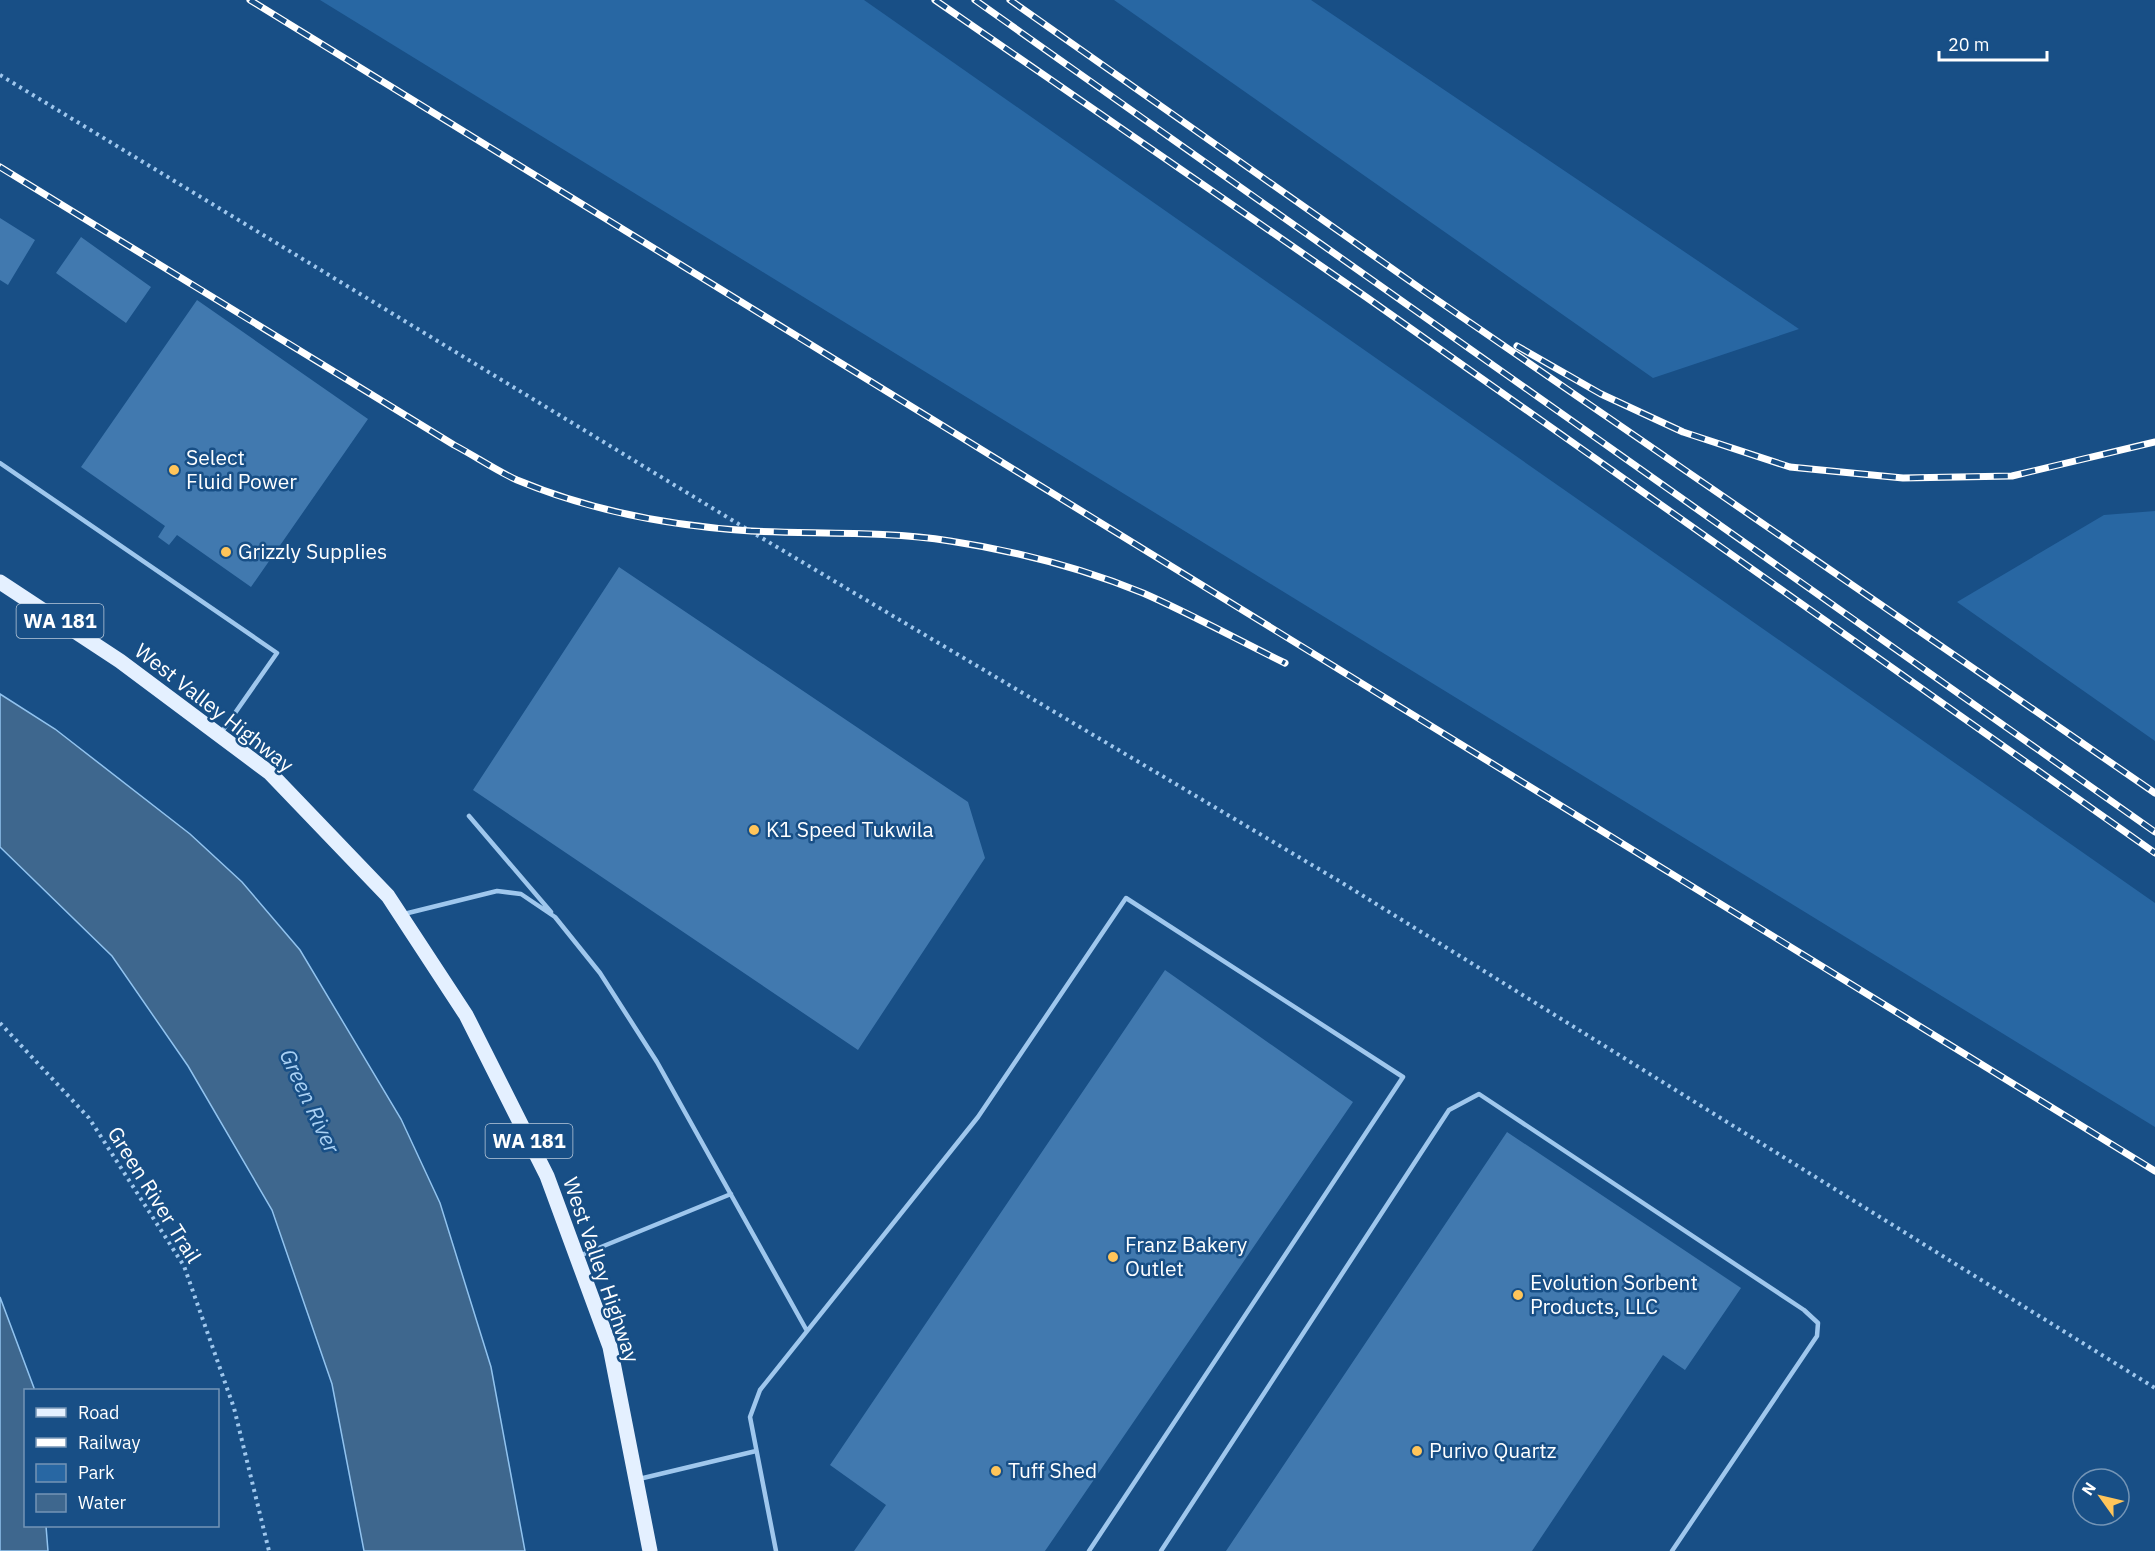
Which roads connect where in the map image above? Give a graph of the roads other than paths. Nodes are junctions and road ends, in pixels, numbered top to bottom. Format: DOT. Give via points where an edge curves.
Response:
graph roads {
  1 [pos="0,463"];
  2 [pos="0,582"];
  3 [pos="220,736"];
  4 [pos="469,816"];
  5 [pos="401,915"];
  6 [pos="555,917"];
  7 [pos="731,1194"];
  8 [pos="577,1257"];
  9 [pos="807,1331"];
  10 [pos="756,1451"];
  11 [pos="636,1480"];
  12 [pos="650,1551"];
  13 [pos="776,1551"];
  14 [pos="1089,1551"];
  15 [pos="1161,1551"];
  16 [pos="1672,1551"];
  1 -- 3 [label="lane" via="277,653"];
  2 -- 3 [label="main road, West Valley Highway / WA 181" via="120,661"];
  3 -- 5 [label="main road, West Valley Highway / WA 181" via="270,773 388,896"];
  4 -- 6 [label="lane"];
  5 -- 6 [label="lane" via="497,891 521,894"];
  5 -- 8 [label="main road, West Valley Highway / WA 181" via="466,1015 547,1176"];
  6 -- 7 [label="lane" via="600,973 657,1062"];
  7 -- 8 [label="lane"];
  7 -- 9 [label="lane"];
  8 -- 11 [label="main road, West Valley Highway / WA 181" via="609,1347"];
  9 -- 10 [label="lane" via="760,1390 750,1417"];
  9 -- 14 [label="lane" via="978,1117 1126,898 1403,1077"];
  10 -- 11 [label="lane"];
  10 -- 13 [label="lane"];
  11 -- 12 [label="main road, West Valley Highway / WA 181"];
  15 -- 16 [label="lane" via="1449,1110 1479,1094 1818,1323 1817,1336"];
}
